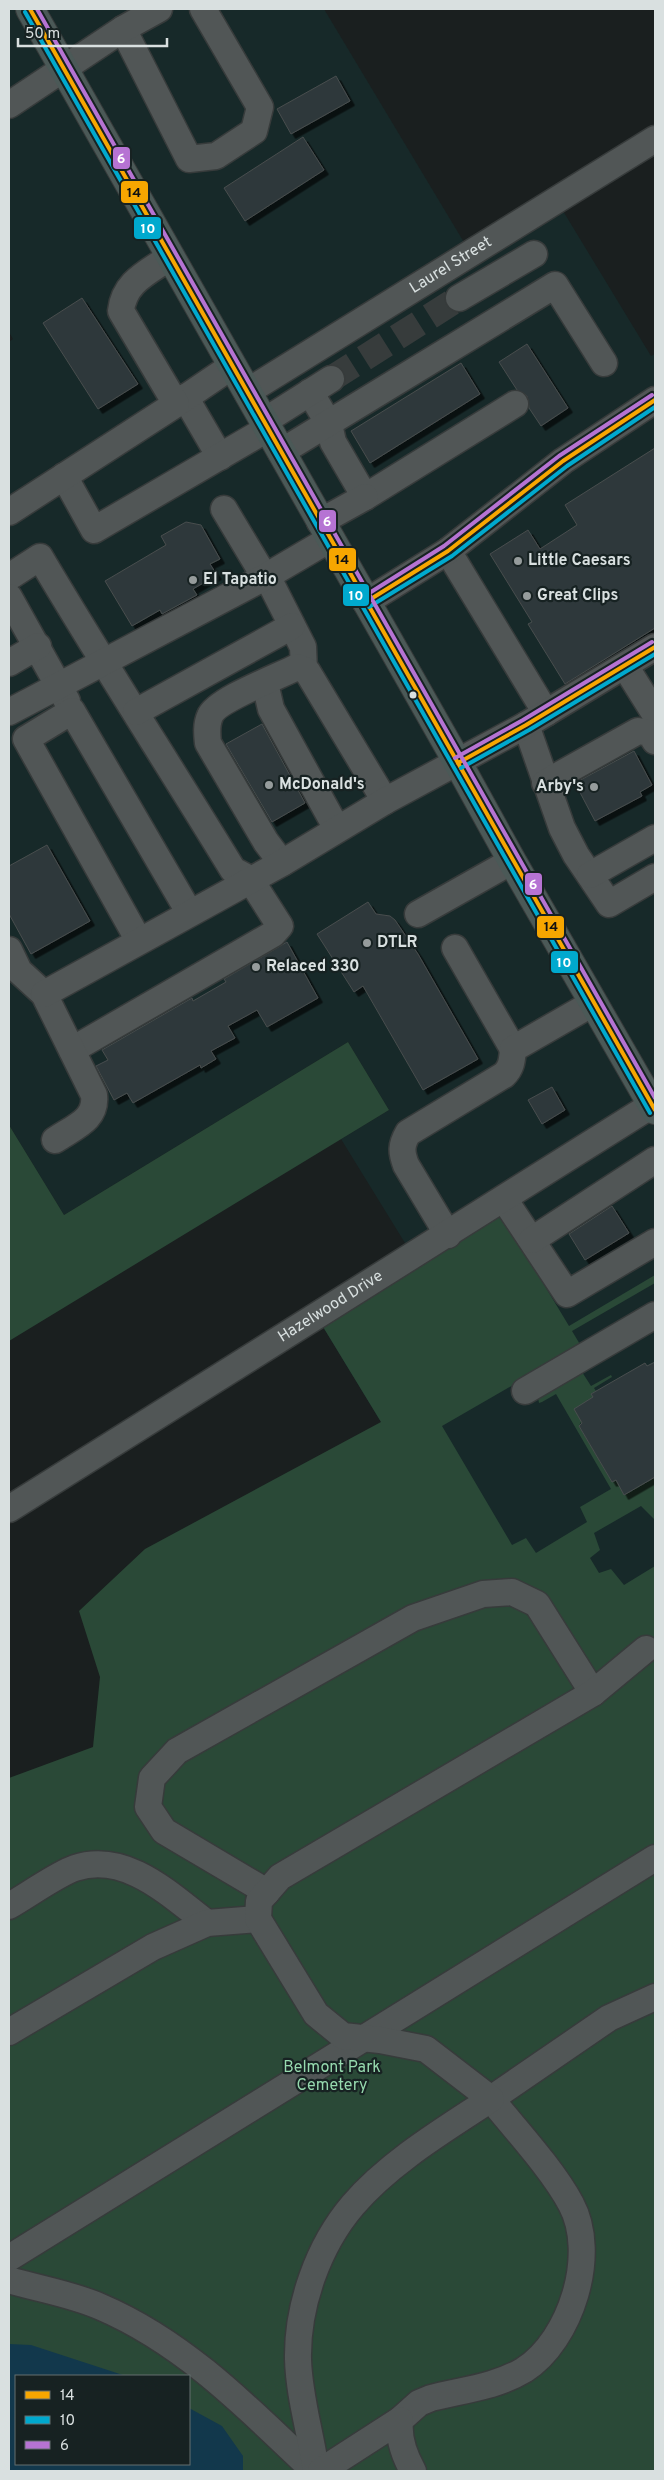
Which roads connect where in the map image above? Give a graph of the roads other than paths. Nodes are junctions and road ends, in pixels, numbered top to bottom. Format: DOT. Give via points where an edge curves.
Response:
graph roads {
  1 [pos="30,9"];
  2 [pos="159,9"];
  3 [pos="204,9"];
  4 [pos="123,29"];
  5 [pos="64,69"];
  6 [pos="9,105"];
  7 [pos="655,139"];
  8 [pos="515,227"];
  9 [pos="534,254"];
  10 [pos="170,257"];
  11 [pos="554,286"];
  12 [pos="459,298"];
  13 [pos="604,363"];
  14 [pos="232,366"];
  15 [pos="247,392"];
  16 [pos="181,400"];
  17 [pos="655,400"];
  18 [pos="515,404"];
  19 [pos="329,424"];
  20 [pos="265,426"];
  21 [pos="281,452"];
  22 [pos="220,457"];
  23 [pos="64,476"];
  24 [pos="365,497"];
  25 [pos="224,509"];
  26 [pos="9,512"];
  27 [pos="325,531"];
  28 [pos="448,550"];
  29 [pos="267,576"];
  30 [pos="9,577"];
  31 [pos="9,597"];
  32 [pos="366,602"];
  33 [pos="292,626"];
  34 [pos="38,646"];
  35 [pos="655,648"];
  36 [pos="9,663"];
  37 [pos="103,663"];
  38 [pos="625,666"];
  39 [pos="304,670"];
  40 [pos="265,683"];
  41 [pos="59,685"];
  42 [pos="72,711"];
  43 [pos="9,712"];
  44 [pos="136,712"];
  45 [pos="655,714"];
  46 [pos="536,719"];
  47 [pos="655,741"];
  48 [pos="458,763"];
  49 [pos="541,771"];
  50 [pos="384,800"];
  51 [pos="337,829"];
  52 [pos="655,838"];
  53 [pos="512,861"];
  54 [pos="282,862"];
  55 [pos="590,875"];
  56 [pos="655,877"];
  57 [pos="250,879"];
  58 [pos="189,912"];
  59 [pos="418,914"];
  60 [pos="139,940"];
  61 [pos="455,948"];
  62 [pos="9,950"];
  63 [pos="44,994"];
  64 [pos="593,1003"];
  65 [pos="513,1049"];
  66 [pos="72,1050"];
  67 [pos="654,1107"];
  68 [pos="55,1140"];
  69 [pos="655,1160"];
  70 [pos="504,1199"];
  71 [pos="448,1235"];
  72 [pos="532,1240"];
  73 [pos="655,1242"];
  74 [pos="655,1315"];
  75 [pos="525,1391"];
  76 [pos="9,1509"];
  77 [pos="646,1649"];
  78 [pos="592,1693"];
  79 [pos="655,1858"];
  80 [pos="267,1892"];
  81 [pos="9,1906"];
  82 [pos="258,1920"];
  83 [pos="207,1923"];
  84 [pos="655,1997"];
  85 [pos="9,2032"];
  86 [pos="364,2038"];
  87 [pos="491,2099"];
  88 [pos="9,2258"];
  89 [pos="9,2280"];
  90 [pos="400,2420"];
  91 [pos="315,2471"];
  92 [pos="321,2471"];
  93 [pos="413,2471"];
  1 -- 5 [label="main road"];
  2 -- 4 [label="street"];
  3 -- 4 [label="street" via="260,107 254,131 216,156 190,159"];
  4 -- 5 [label="street"];
  5 -- 6 [label="street"];
  5 -- 10 [label="main road"];
  7 -- 8 [label="street, Laurel Street"];
  8 -- 9 [label="street"];
  8 -- 15 [label="street, Laurel Street"];
  9 -- 11 [label="street"];
  9 -- 12 [label="street"];
  10 -- 14 [label="main road"];
  10 -- 16 [label="street" via="129,286 123,298 122,312"];
  11 -- 13 [label="street"];
  11 -- 19 [label="street"];
  14 -- 15 [label="main road"];
  14 -- 16 [label="street"];
  15 -- 20 [label="main road"];
  16 -- 22 [label="street"];
  16 -- 23 [label="street"];
  17 -- 28 [label="street" via="563,461"];
  18 -- 24 [label="street"];
  19 -- 20 [label="street" via="320,386"];
  19 -- 21 [label="street"];
  19 -- 24 [label="street" via="333,442"];
  20 -- 21 [label="main road"];
  20 -- 22 [label="street"];
  21 -- 27 [label="main road"];
  22 -- 23 [label="street" via="94,530"];
  23 -- 26 [label="street"];
  24 -- 27 [label="street"];
  25 -- 29 [label="street"];
  27 -- 29 [label="street"];
  27 -- 32 [label="main road"];
  28 -- 32 [label="street"];
  28 -- 46 [label="street"];
  29 -- 33 [label="street"];
  29 -- 37 [label="street"];
  30 -- 37 [label="street" via="40,557"];
  31 -- 34 [label="street"];
  32 -- 48 [label="main road"];
  33 -- 39 [label="street" via="303,647"];
  33 -- 44 [label="street"];
  34 -- 36 [label="street"];
  34 -- 41 [label="street"];
  35 -- 38 [label="street"];
  37 -- 41 [label="street"];
  37 -- 44 [label="street"];
  38 -- 45 [label="street"];
  38 -- 46 [label="street"];
  39 -- 40 [label="street" via="298,667"];
  39 -- 50 [label="street"];
  40 -- 51 [label="street" via="271,709"];
  40 -- 54 [label="street" via="225,701 210,714 208,743 266,842"];
  41 -- 42 [label="street"];
  41 -- 43 [label="street"];
  42 -- 58 [label="street"];
  42 -- 60 [label="street" via="26,739"];
  44 -- 57 [label="street" via="233,870"];
  46 -- 48 [label="street"];
  46 -- 49 [label="street"];
  47 -- 49 [label="street" via="650,733 638,731"];
  48 -- 50 [label="street"];
  48 -- 53 [label="main road"];
  49 -- 55 [label="street" via="562,828"];
  50 -- 51 [label="street"];
  51 -- 54 [label="street"];
  52 -- 55 [label="street"];
  53 -- 59 [label="street"];
  53 -- 64 [label="main road"];
  54 -- 57 [label="street"];
  55 -- 56 [label="street" via="609,904"];
  57 -- 58 [label="street"];
  57 -- 66 [label="street" via="280,926 273,934"];
  58 -- 60 [label="street"];
  60 -- 63 [label="street"];
  61 -- 65 [label="street"];
  62 -- 63 [label="street" via="19,970"];
  63 -- 66 [label="street"];
  64 -- 65 [label="street"];
  64 -- 67 [label="main road"];
  65 -- 71 [label="street" via="512,1063 504,1075 408,1133 402,1142 401,1153 406,1165"];
  66 -- 68 [label="street" via="94,1095 95,1106 91,1115"];
  67 -- 70 [label="street, Hazelwood Drive"];
  69 -- 72 [label="street"];
  70 -- 71 [label="street, Hazelwood Drive"];
  70 -- 72 [label="street"];
  71 -- 76 [label="street, Hazelwood Drive"];
  72 -- 73 [label="street" via="567,1294"];
  74 -- 75 [label="street"];
  77 -- 78 [label="street"];
  78 -- 80 [label="street" via="280,1877"];
  78 -- 80 [label="street" via="537,1604 512,1592 483,1594 414,1618 177,1751 152,1778 148,1807 164,1832"];
  79 -- 86 [label="street"];
  80 -- 82 [label="street" via="259,1901"];
  81 -- 83 [label="street" via="75,1868 104,1864 144,1876"];
  82 -- 83 [label="street"];
  82 -- 86 [label="street" via="316,2014 343,2036"];
  83 -- 85 [label="street" via="153,1947"];
  84 -- 87 [label="street" via="609,2018"];
  86 -- 87 [label="street" via="426,2049"];
  86 -- 88 [label="street"];
  87 -- 90 [label="street" via="571,2204 582,2237 583,2260 578,2282 553,2342 539,2360 506,2380 425,2400"];
  87 -- 91 [label="street" via="423,2145 371,2187 345,2215 319,2261 303,2312 298,2358 302,2403 310,2428"];
  89 -- 91 [label="street" via="100,2306 179,2349 252,2411"];
  90 -- 92 [label="street"];
  90 -- 93 [label="street" via="402,2446"];
}
